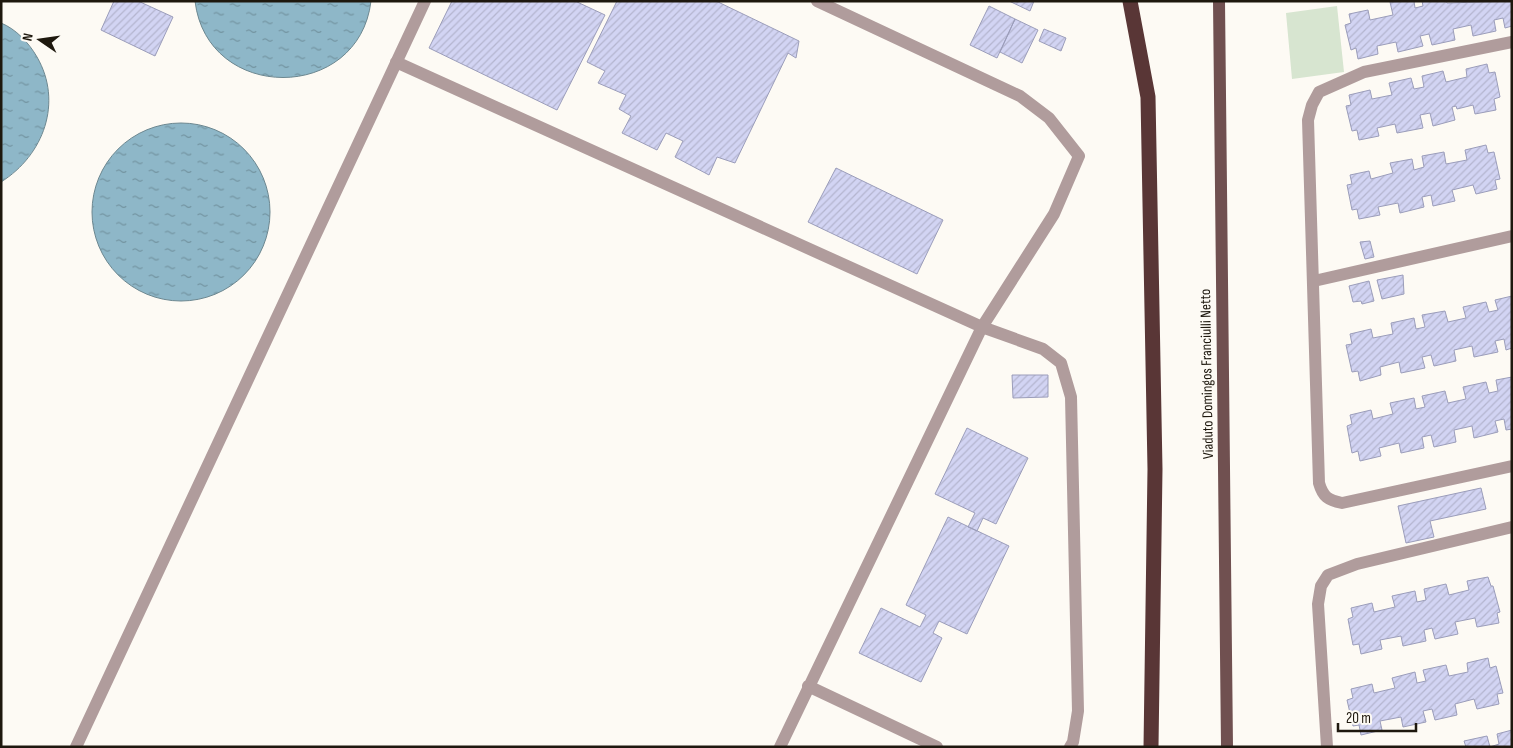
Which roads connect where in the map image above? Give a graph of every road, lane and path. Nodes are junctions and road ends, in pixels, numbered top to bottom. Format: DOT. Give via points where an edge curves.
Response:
graph roads {
  1 [pos="425,1"];
  2 [pos="817,1"];
  3 [pos="1130,1"];
  4 [pos="1219,1"];
  5 [pos="1512,42"];
  6 [pos="396,62"];
  7 [pos="1512,236"];
  8 [pos="1314,281"];
  9 [pos="982,327"];
  10 [pos="1512,466"];
  11 [pos="1512,527"];
  12 [pos="808,686"];
  13 [pos="76,747"];
  14 [pos="780,747"];
  15 [pos="937,747"];
  16 [pos="1070,747"];
  17 [pos="1151,747"];
  18 [pos="1226,747"];
  19 [pos="1327,747"];
  1 -- 6 [label="street"];
  2 -- 9 [label="street" via="1020,96 1049,118 1079,156 1054,214"];
  3 -- 17 [label="highway" via="1148,97 1155,469"];
  4 -- 18 [label="main road, Viaduto Domingos Franciulli Netto"];
  5 -- 8 [label="street" via="1364,72 1319,92 1308,120"];
  6 -- 9 [label="street"];
  6 -- 13 [label="street"];
  7 -- 8 [label="street"];
  8 -- 10 [label="street" via="1319,483 1322,494 1330,501 1342,504"];
  9 -- 12 [label="street"];
  9 -- 16 [label="street" via="1042,349 1061,363 1071,397 1078,711"];
  11 -- 19 [label="street" via="1356,564 1328,575 1321,586 1318,604"];
  12 -- 14 [label="street"];
  12 -- 15 [label="street"];
}
